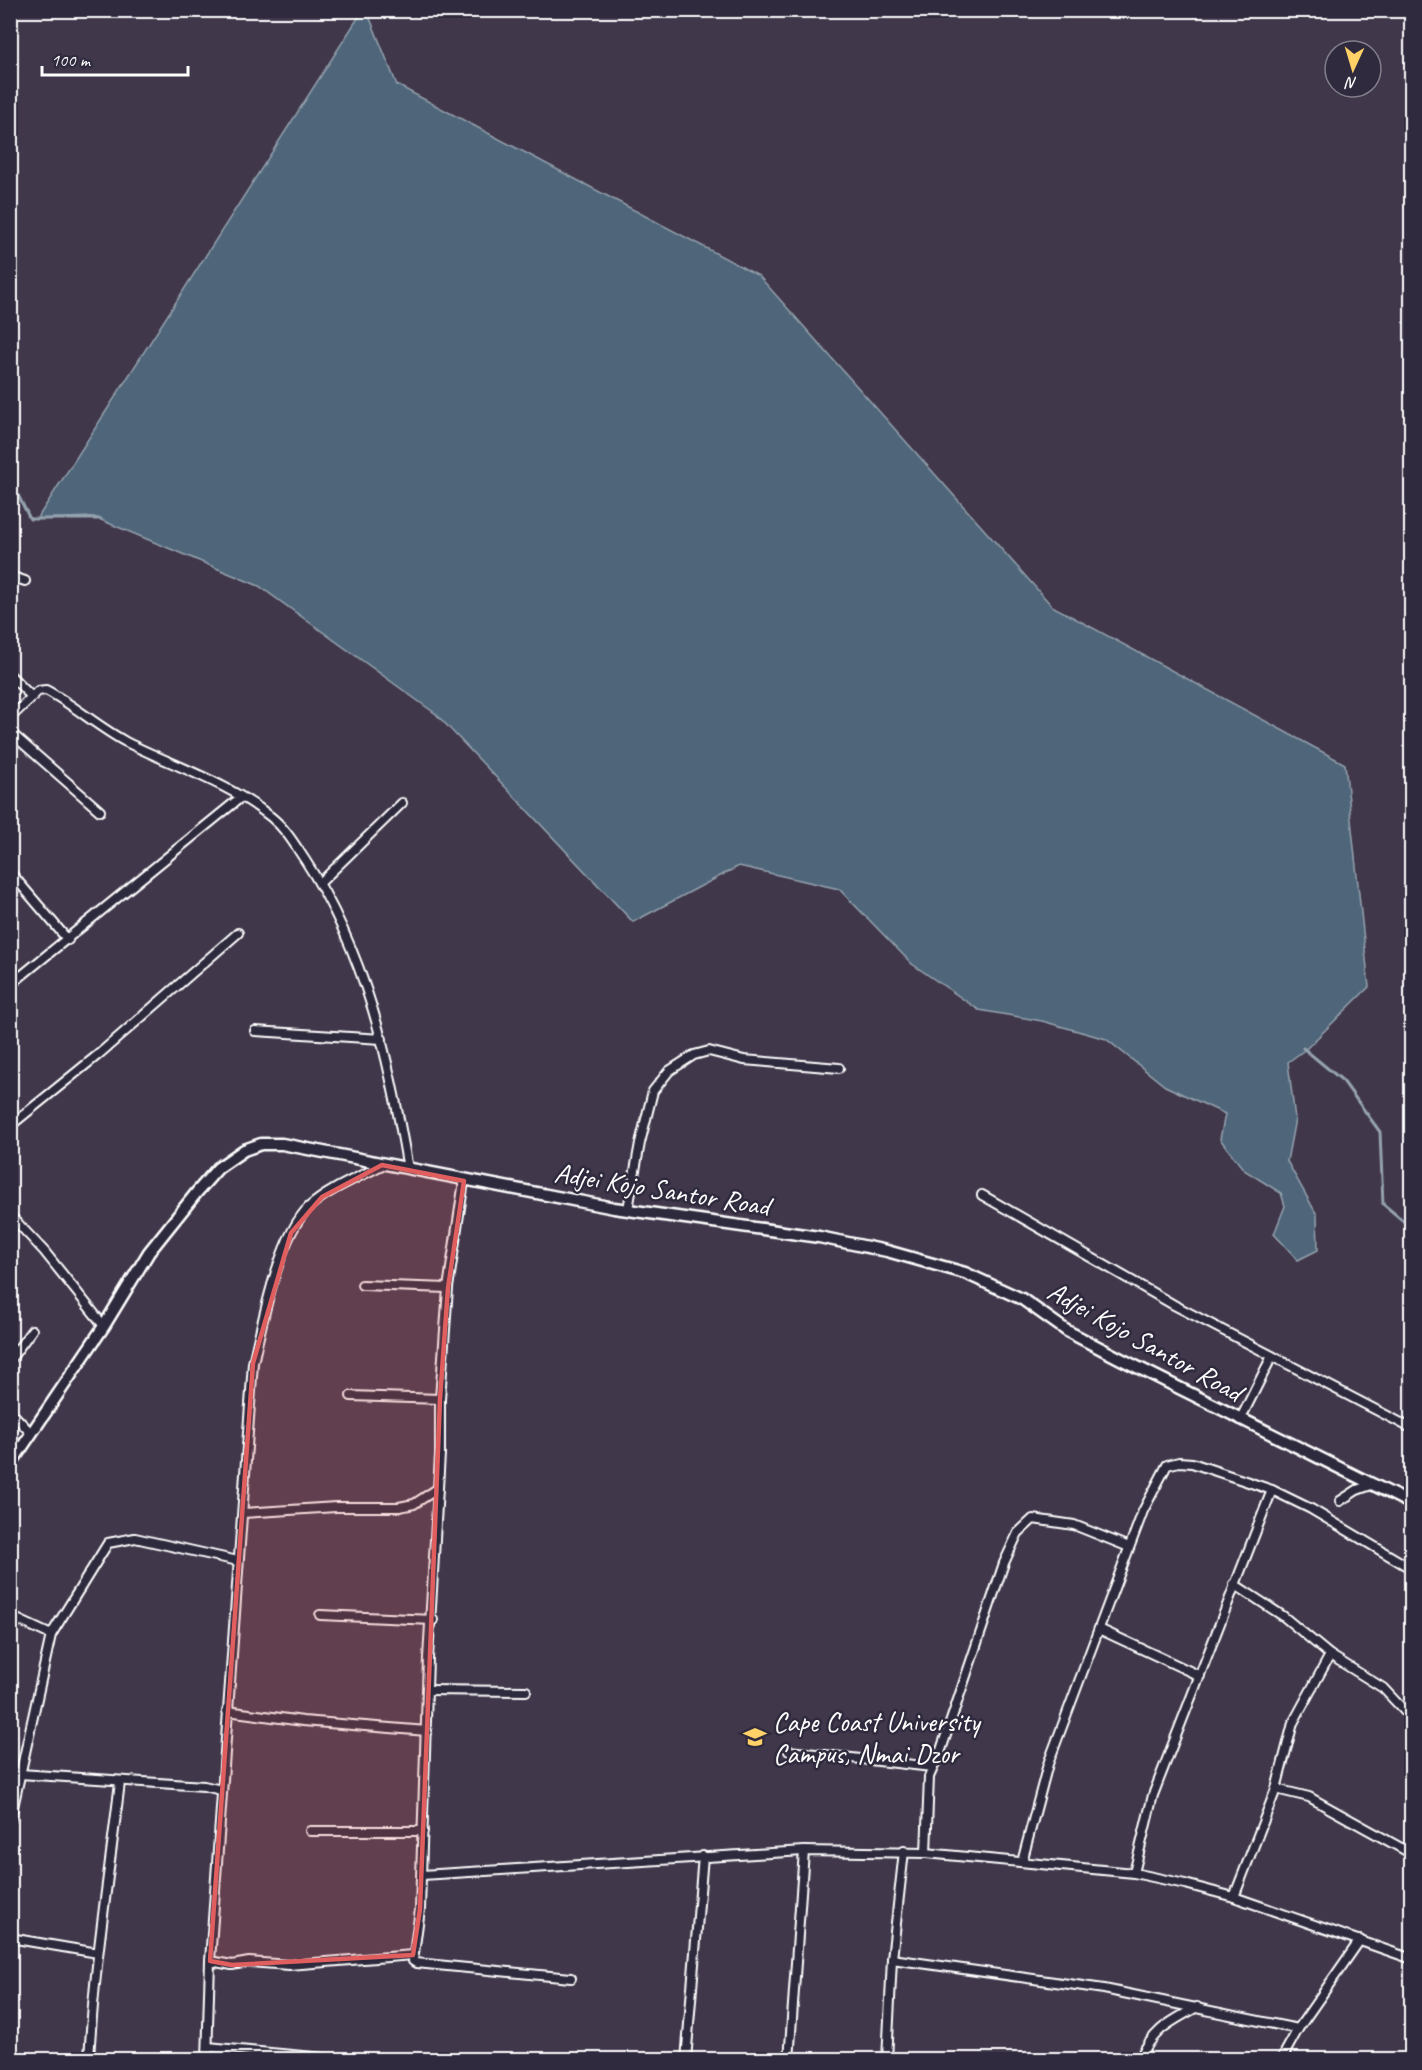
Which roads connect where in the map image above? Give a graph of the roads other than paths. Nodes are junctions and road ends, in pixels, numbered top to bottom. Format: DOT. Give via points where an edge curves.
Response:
graph roads {
  1 [pos="10,576"];
  2 [pos="25,581"];
  3 [pos="10,675"];
  4 [pos="32,696"];
  5 [pos="10,718"];
  6 [pos="10,732"];
  7 [pos="240,798"];
  8 [pos="402,802"];
  9 [pos="100,811"];
  10 [pos="10,872"];
  11 [pos="320,883"];
  12 [pos="238,933"];
  13 [pos="68,940"];
  14 [pos="10,985"];
  15 [pos="255,1031"];
  16 [pos="382,1039"];
  17 [pos="839,1068"];
  18 [pos="10,1126"];
  19 [pos="382,1165"];
  20 [pos="408,1169"];
  21 [pos="464,1181"];
  22 [pos="982,1195"];
  23 [pos="628,1209"];
  24 [pos="10,1215"];
  25 [pos="362,1285"];
  26 [pos="448,1288"];
  27 [pos="104,1326"];
  28 [pos="32,1330"];
  29 [pos="1272,1356"];
  30 [pos="10,1360"];
  31 [pos="351,1396"];
  32 [pos="440,1399"];
  33 [pos="10,1411"];
  34 [pos="1240,1420"];
  35 [pos="1407,1426"];
  36 [pos="31,1433"];
  37 [pos="10,1465"];
  38 [pos="1374,1484"];
  39 [pos="437,1489"];
  40 [pos="1272,1490"];
  41 [pos="1340,1501"];
  42 [pos="1412,1504"];
  43 [pos="243,1513"];
  44 [pos="1129,1547"];
  45 [pos="238,1561"];
  46 [pos="1412,1569"];
  47 [pos="1234,1584"];
  48 [pos="320,1615"];
  49 [pos="10,1616"];
  50 [pos="433,1620"];
  51 [pos="1099,1629"];
  52 [pos="51,1635"];
  53 [pos="1330,1655"];
  54 [pos="1200,1676"];
  55 [pos="428,1690"];
  56 [pos="526,1690"];
  57 [pos="227,1711"];
  58 [pos="1412,1719"];
  59 [pos="427,1731"];
  60 [pos="789,1751"];
  61 [pos="932,1767"];
  62 [pos="20,1774"];
  63 [pos="120,1782"];
  64 [pos="1276,1789"];
  65 [pos="221,1790"];
  66 [pos="10,1821"];
  67 [pos="310,1831"];
  68 [pos="423,1831"];
  69 [pos="804,1851"];
  70 [pos="904,1851"];
  71 [pos="926,1852"];
  72 [pos="1412,1854"];
  73 [pos="703,1856"];
  74 [pos="1022,1862"];
  75 [pos="1134,1873"];
  76 [pos="422,1875"];
  77 [pos="1233,1897"];
  78 [pos="10,1938"];
  79 [pos="1360,1940"];
  80 [pos="98,1953"];
  81 [pos="414,1955"];
  82 [pos="892,1959"];
  83 [pos="1412,1959"];
  84 [pos="210,1961"];
  85 [pos="572,1978"];
  86 [pos="1197,2007"];
  87 [pos="1298,2029"];
  88 [pos="208,2047"];
  89 [pos="88,2060"];
  90 [pos="207,2060"];
  91 [pos="346,2060"];
  92 [pos="686,2060"];
  93 [pos="789,2060"];
  94 [pos="887,2060"];
  95 [pos="1139,2060"];
  96 [pos="1281,2060"];
  1 -- 2 [label="street"];
  3 -- 4 [label="street"];
  4 -- 5 [label="street"];
  4 -- 7 [label="street" via="46,690 108,732"];
  6 -- 9 [label="street"];
  7 -- 11 [label="street" via="286,832"];
  7 -- 13 [label="street"];
  8 -- 11 [label="street"];
  10 -- 13 [label="street"];
  11 -- 16 [label="street" via="372,1004"];
  12 -- 18 [label="street"];
  13 -- 14 [label="street"];
  15 -- 16 [label="street"];
  16 -- 20 [label="street"];
  17 -- 23 [label="street" via="744,1060 709,1050 669,1071 653,1091"];
  19 -- 20 [label="street, Adjei Kojo Santor Road"];
  19 -- 27 [label="street, Adjei Kojo Santor Road" via="282,1144 261,1144 244,1150 218,1168 161,1235"];
  19 -- 43 [label="street" via="322,1197 299,1218 291,1233 253,1362"];
  20 -- 21 [label="street, Adjei Kojo Santor Road"];
  21 -- 23 [label="street, Adjei Kojo Santor Road"];
  21 -- 26 [label="street"];
  22 -- 29 [label="street"];
  23 -- 34 [label="street, Adjei Kojo Santor Road" via="819,1237 965,1273 1022,1299 1067,1331"];
  24 -- 27 [label="street"];
  25 -- 26 [label="street"];
  26 -- 32 [label="street"];
  27 -- 36 [label="street, Adjei Kojo Santor Road"];
  28 -- 30 [label="street"];
  29 -- 34 [label="street"];
  29 -- 35 [label="street"];
  31 -- 32 [label="street"];
  32 -- 39 [label="street"];
  33 -- 36 [label="street"];
  34 -- 38 [label="street, Adjei Kojo Santor Road"];
  36 -- 37 [label="street, Adjei Kojo Santor Road"];
  38 -- 41 [label="street"];
  38 -- 42 [label="street, Adjei Kojo Santor Road"];
  39 -- 43 [label="street" via="414,1504 399,1507"];
  39 -- 50 [label="street"];
  40 -- 44 [label="street" via="1192,1463 1167,1465"];
  40 -- 46 [label="street"];
  40 -- 47 [label="street"];
  43 -- 45 [label="street"];
  44 -- 51 [label="street"];
  44 -- 61 [label="street" via="1074,1525 1034,1519 1018,1533"];
  45 -- 52 [label="street" via="135,1539 108,1543"];
  45 -- 57 [label="street"];
  47 -- 53 [label="street" via="1283,1616"];
  47 -- 54 [label="street"];
  48 -- 50 [label="street"];
  49 -- 52 [label="street"];
  50 -- 55 [label="street"];
  51 -- 54 [label="street"];
  51 -- 74 [label="street" via="1048,1764"];
  52 -- 62 [label="street"];
  53 -- 58 [label="street" via="1383,1689"];
  53 -- 64 [label="street" via="1293,1723"];
  54 -- 75 [label="street" via="1153,1795"];
  55 -- 56 [label="street"];
  55 -- 59 [label="street"];
  57 -- 59 [label="street"];
  57 -- 65 [label="street"];
  59 -- 68 [label="street"];
  60 -- 61 [label="street"];
  61 -- 71 [label="street"];
  62 -- 63 [label="street"];
  62 -- 66 [label="street"];
  63 -- 65 [label="street"];
  63 -- 80 [label="street"];
  64 -- 72 [label="street" via="1309,1797"];
  64 -- 77 [label="street"];
  65 -- 84 [label="street"];
  67 -- 68 [label="street"];
  68 -- 76 [label="street"];
  69 -- 70 [label="street"];
  69 -- 73 [label="street"];
  69 -- 93 [label="street"];
  70 -- 71 [label="street"];
  70 -- 82 [label="street"];
  71 -- 74 [label="street"];
  73 -- 76 [label="street"];
  73 -- 92 [label="street"];
  74 -- 75 [label="street"];
  75 -- 77 [label="street"];
  76 -- 81 [label="street"];
  77 -- 79 [label="street"];
  78 -- 80 [label="street"];
  79 -- 83 [label="street"];
  79 -- 87 [label="street"];
  80 -- 89 [label="street"];
  81 -- 84 [label="street" via="289,1965"];
  81 -- 85 [label="street" via="416,1963"];
  82 -- 86 [label="street" via="1104,1989"];
  82 -- 94 [label="street"];
  84 -- 88 [label="street"];
  86 -- 87 [label="street"];
  86 -- 95 [label="street" via="1152,2035"];
  87 -- 96 [label="street"];
  88 -- 90 [label="street"];
  88 -- 91 [label="street"];
}
